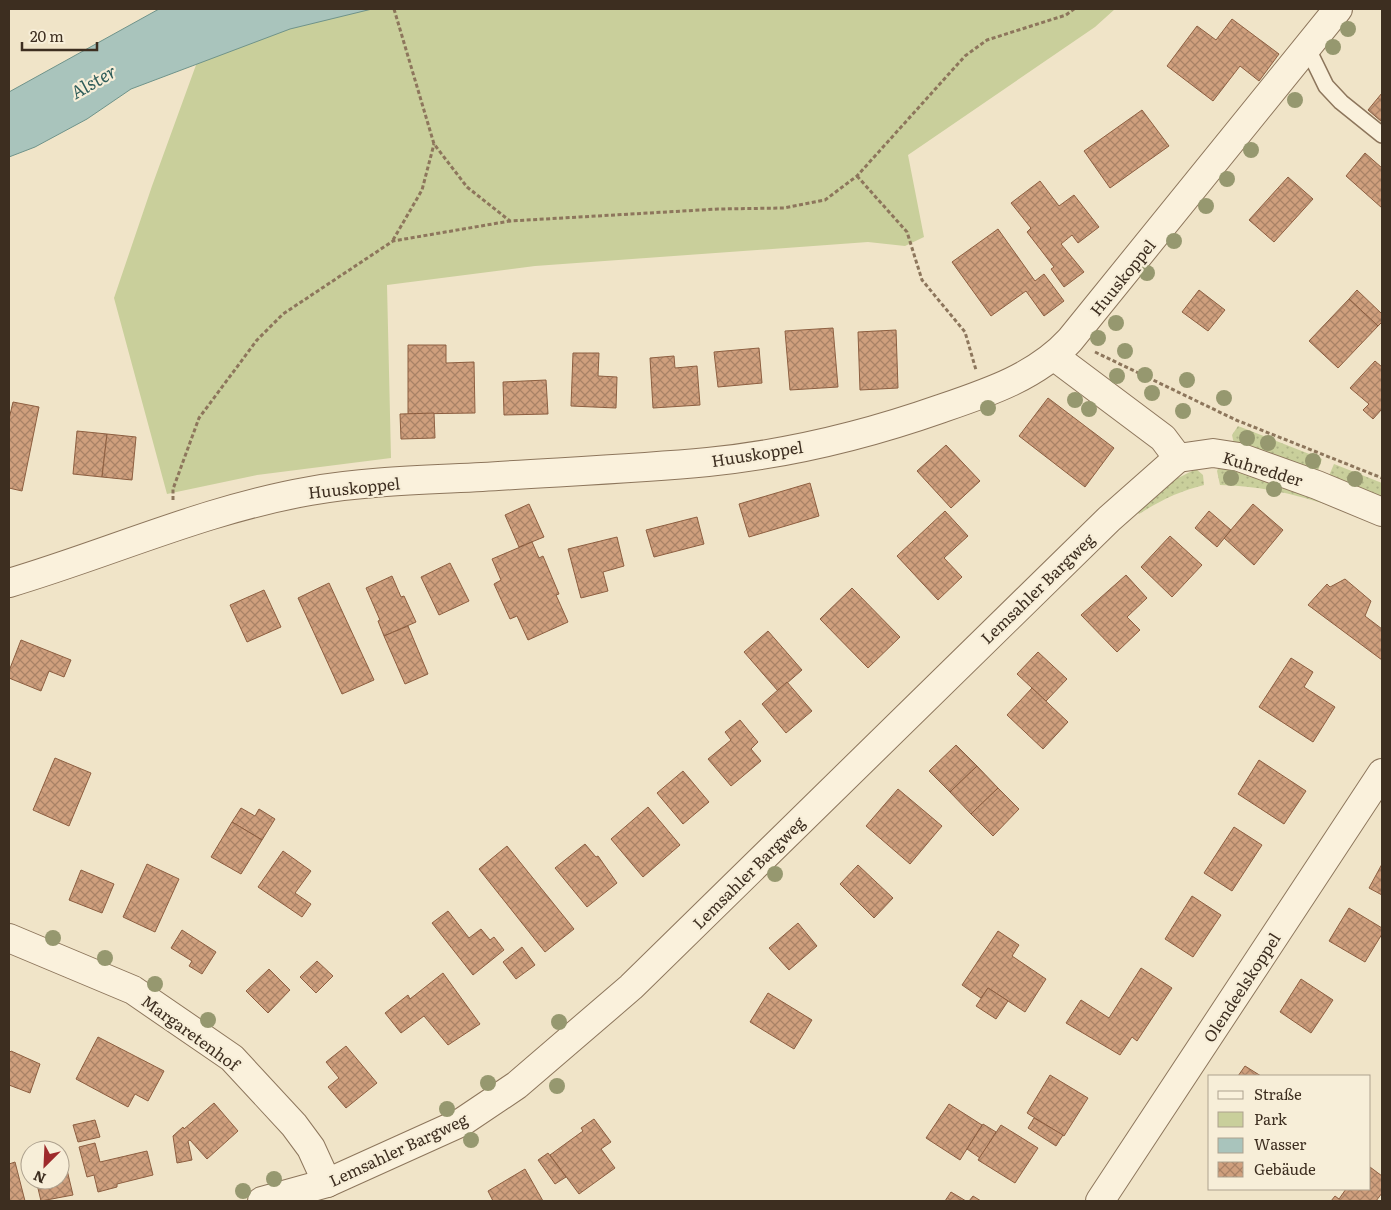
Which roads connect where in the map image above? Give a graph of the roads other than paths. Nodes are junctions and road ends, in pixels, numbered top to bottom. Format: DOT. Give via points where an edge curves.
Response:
graph roads {
  1 [pos="1338,9"];
  2 [pos="1307,47"];
  3 [pos="1382,136"];
  4 [pos="1063,348"];
  5 [pos="1178,458"];
  6 [pos="1382,512"];
  7 [pos="9,583"];
  8 [pos="1382,773"];
  9 [pos="9,938"];
  10 [pos="327,1183"];
  11 [pos="262,1201"];
  12 [pos="1100,1201"];
  1 -- 2 [label="street, Huuskoppel"];
  2 -- 3 [label="lane" via="1326,86"];
  2 -- 4 [label="street, Huuskoppel"];
  4 -- 5 [label="street" via="1156,432"];
  4 -- 7 [label="street, Huuskoppel" via="1028,374 983,395 868,431 788,450 710,462 312,491 175,525"];
  5 -- 6 [label="street, Kuhredder" via="1213,453 1238,457"];
  5 -- 10 [label="street, Lemsahler Bargweg" via="1088,539 631,987 517,1085 462,1122"];
  8 -- 12 [label="street, Olendeelskoppel"];
  9 -- 10 [label="street, Margaretenhof" via="133,990 232,1058 294,1125 310,1148"];
  10 -- 11 [label="street, Lemsahler Bargweg"];
}
